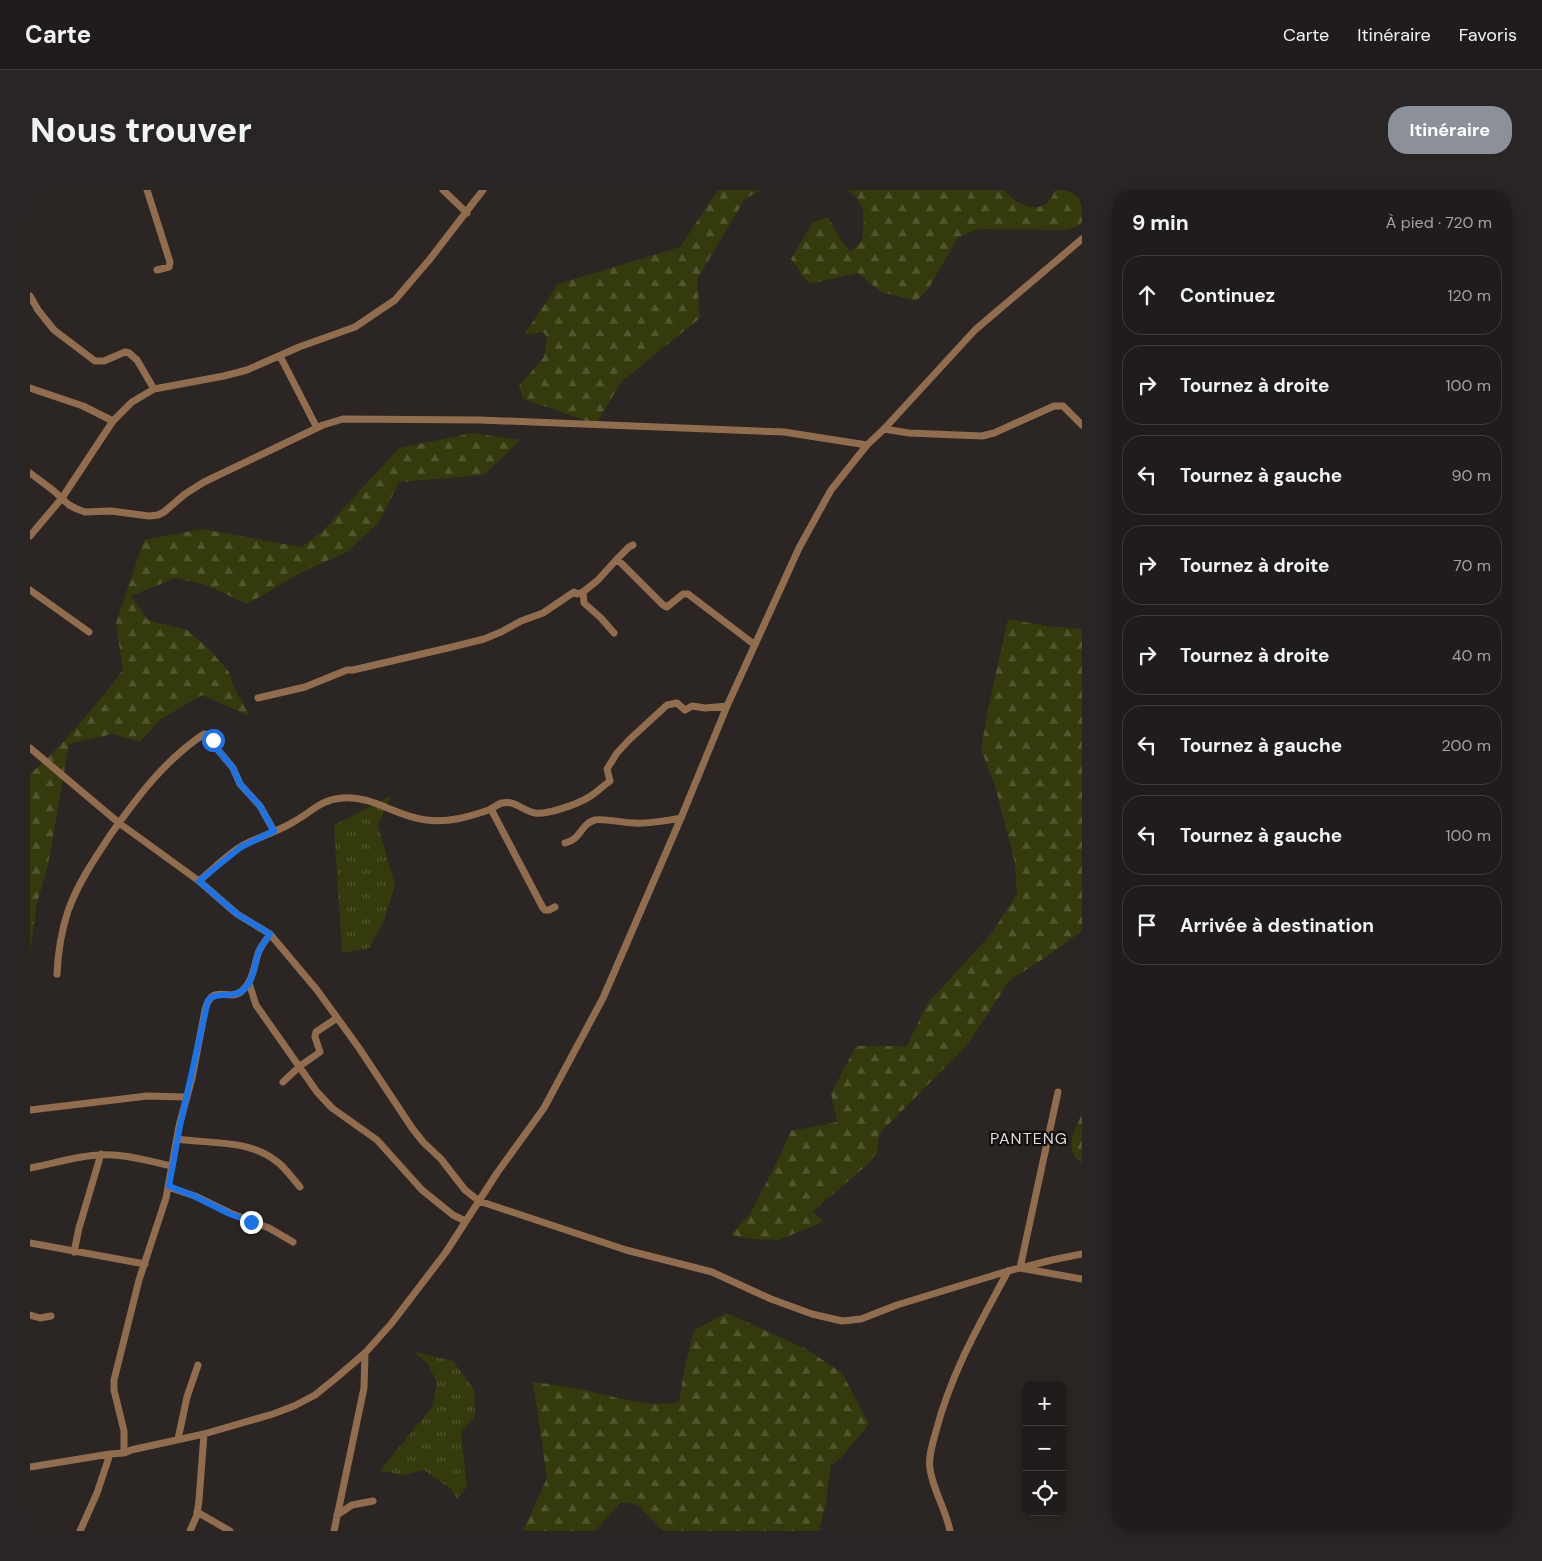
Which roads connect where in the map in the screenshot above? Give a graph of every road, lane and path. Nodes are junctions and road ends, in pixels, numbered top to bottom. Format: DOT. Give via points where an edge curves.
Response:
graph roads {
  1 [pos="147,190"];
  2 [pos="443,190"];
  3 [pos="483,190"];
  4 [pos="467,213"];
  5 [pos="1082,239"];
  6 [pos="157,270"];
  7 [pos="30,296"];
  8 [pos="280,356"];
  9 [pos="30,388"];
  10 [pos="154,389"];
  11 [pos="113,421"];
  12 [pos="1082,424"];
  13 [pos="317,428"];
  14 [pos="884,429"];
  15 [pos="867,445"];
  16 [pos="30,473"];
  17 [pos="62,498"];
  18 [pos="30,536"];
  19 [pos="633,545"];
  20 [pos="617,559"];
  21 [pos="30,590"];
  22 [pos="583,592"];
  23 [pos="89,632"];
  24 [pos="614,633"];
  25 [pos="755,645"];
  26 [pos="258,698"];
  27 [pos="727,706"];
  28 [pos="30,748"];
  29 [pos="491,809"];
  30 [pos="681,818"];
  31 [pos="119,823"];
  32 [pos="274,831"];
  33 [pos="565,843"];
  34 [pos="199,881"];
  35 [pos="555,907"];
  36 [pos="270,934"];
  37 [pos="57,974"];
  38 [pos="249,983"];
  39 [pos="337,1018"];
  40 [pos="300,1066"];
  41 [pos="283,1082"];
  42 [pos="1058,1092"];
  43 [pos="186,1097"];
  44 [pos="30,1110"];
  45 [pos="177,1139"];
  46 [pos="101,1154"];
  47 [pos="172,1166"];
  48 [pos="30,1168"];
  49 [pos="169,1186"];
  50 [pos="300,1187"];
  51 [pos="479,1201"];
  52 [pos="465,1221"];
  53 [pos="293,1242"];
  54 [pos="30,1243"];
  55 [pos="74,1252"];
  56 [pos="1082,1254"];
  57 [pos="145,1264"];
  58 [pos="1020,1268"];
  59 [pos="1008,1271"];
  60 [pos="1082,1279"];
  61 [pos="30,1315"];
  62 [pos="51,1316"];
  63 [pos="365,1354"];
  64 [pos="198,1365"];
  65 [pos="204,1434"];
  66 [pos="178,1439"];
  67 [pos="124,1453"];
  68 [pos="110,1454"];
  69 [pos="30,1467"];
  70 [pos="373,1501"];
  71 [pos="197,1512"];
  72 [pos="336,1515"];
  73 [pos="80,1531"];
  74 [pos="190,1531"];
  75 [pos="230,1531"];
  76 [pos="334,1531"];
  77 [pos="950,1531"];
  1 -- 6 [label="street" via="170,262 168,267"];
  2 -- 4 [label="street"];
  3 -- 4 [label="street"];
  4 -- 8 [label="street" via="415,279 394,300 355,327"];
  5 -- 14 [label="street" via="975,330"];
  7 -- 10 [label="street" via="54,330 95,360 104,361 125,352 134,356"];
  8 -- 10 [label="street" via="247,370"];
  8 -- 13 [label="street"];
  9 -- 11 [label="street" via="83,406"];
  10 -- 11 [label="street" via="132,402"];
  11 -- 17 [label="street"];
  12 -- 14 [label="street" via="1060,405 982,436 909,434"];
  13 -- 15 [label="street" via="354,419 504,421 784,432"];
  13 -- 17 [label="street" via="204,482 158,515 85,512"];
  14 -- 15 [label="street"];
  15 -- 25 [label="street" via="831,490 799,548"];
  16 -- 17 [label="street"];
  17 -- 18 [label="street"];
  19 -- 20 [label="street"];
  20 -- 22 [label="street"];
  20 -- 25 [label="street" via="663,605 667,607 683,594 688,594"];
  21 -- 23 [label="street"];
  22 -- 24 [label="street" via="584,602"];
  22 -- 26 [label="street" via="574,592 543,613 484,638 347,670 305,687"];
  25 -- 27 [label="street"];
  27 -- 29 [label="street" via="692,706 685,710 677,703 667,705 617,753 607,769 610,781 576,803 535,813 510,802"];
  27 -- 30 [label="street"];
  28 -- 31 [label="street"];
  29 -- 32 [label="street" via="454,820 424,820 362,799 342,798 322,803"];
  29 -- 35 [label="street" via="543,908"];
  30 -- 33 [label="street" via="651,823 596,820 586,824 573,841"];
  30 -- 51 [label="street" via="603,998 544,1108"];
  31 -- 32 [label="street" via="154,777 204,734 210,735"];
  31 -- 34 [label="street"];
  31 -- 37 [label="street" via="96,857 69,909 61,935"];
  32 -- 34 [label="street" via="241,847"];
  34 -- 36 [label="street" via="237,914"];
  36 -- 38 [label="street" via="258,953"];
  36 -- 39 [label="street"];
  38 -- 40 [label="street" via="256,1005"];
  38 -- 43 [label="street" via="239,993 213,996 208,1000"];
  39 -- 40 [label="street" via="316,1032 320,1052"];
  39 -- 51 [label="street" via="412,1128 465,1190"];
  40 -- 41 [label="street"];
  40 -- 52 [label="street" via="332,1108 377,1140 422,1190"];
  42 -- 58 [label="street"];
  43 -- 44 [label="street" via="147,1096"];
  43 -- 45 [label="street"];
  45 -- 47 [label="street"];
  45 -- 50 [label="street" via="231,1144 260,1152 278,1162"];
  46 -- 47 [label="street"];
  46 -- 48 [label="street"];
  46 -- 55 [label="street"];
  47 -- 49 [label="street"];
  49 -- 53 [label="street" via="270,1228"];
  49 -- 57 [label="street"];
  51 -- 52 [label="street"];
  51 -- 59 [label="street" via="626,1250 712,1272 771,1299 842,1321 861,1319"];
  52 -- 63 [label="street" via="446,1252"];
  54 -- 55 [label="street"];
  55 -- 57 [label="street"];
  56 -- 58 [label="street"];
  57 -- 67 [label="street" via="114,1380 124,1431"];
  58 -- 59 [label="street"];
  58 -- 60 [label="street"];
  59 -- 77 [label="street" via="957,1368 931,1448 931,1476"];
  61 -- 62 [label="street" via="40,1318"];
  63 -- 65 [label="street" via="315,1395 294,1406"];
  63 -- 72 [label="street" via="364,1388"];
  64 -- 66 [label="street"];
  65 -- 66 [label="street"];
  65 -- 71 [label="street"];
  66 -- 67 [label="street"];
  67 -- 68 [label="street"];
  68 -- 69 [label="street"];
  68 -- 73 [label="street"];
  70 -- 72 [label="street" via="352,1504"];
  71 -- 74 [label="street"];
  71 -- 75 [label="street"];
  72 -- 76 [label="street"];
}
